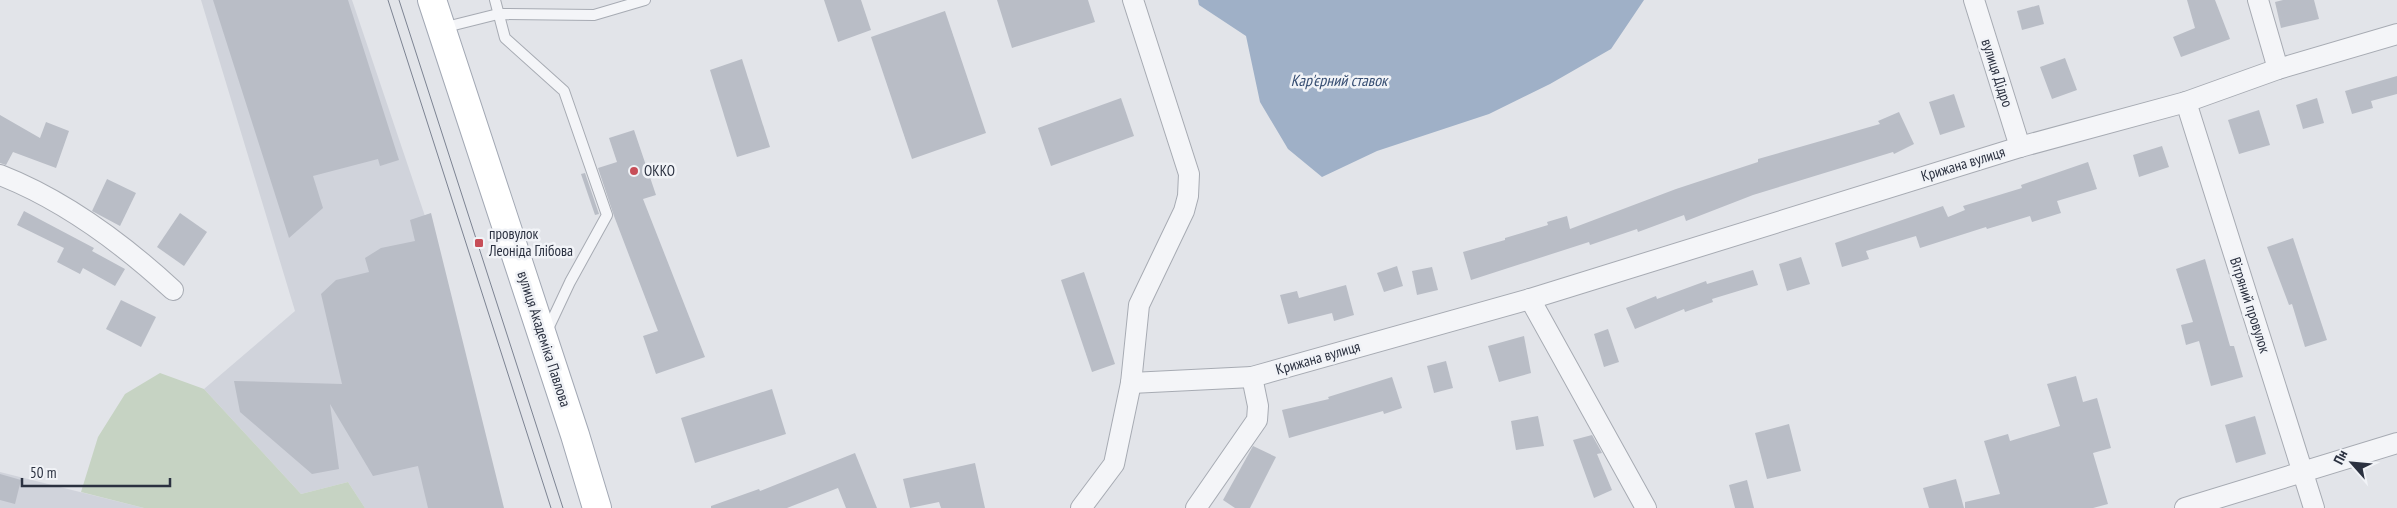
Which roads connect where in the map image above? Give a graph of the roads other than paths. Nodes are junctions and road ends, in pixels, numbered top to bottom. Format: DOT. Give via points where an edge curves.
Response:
graph roads {
  1 [pos="432,0"];
  2 [pos="495,0"];
  3 [pos="645,0"];
  4 [pos="1133,0"];
  5 [pos="1974,0"];
  6 [pos="2258,0"];
  7 [pos="498,14"];
  8 [pos="441,28"];
  9 [pos="2397,34"];
  10 [pos="2278,69"];
  11 [pos="2186,102"];
  12 [pos="2020,147"];
  13 [pos="0,174"];
  14 [pos="172,290"];
  15 [pos="1530,299"];
  16 [pos="544,339"];
  17 [pos="1252,377"];
  18 [pos="1131,383"];
  19 [pos="2397,443"];
  20 [pos="2303,470"];
  21 [pos="597,508"];
  22 [pos="1081,508"];
  23 [pos="1196,508"];
  24 [pos="1646,508"];
  25 [pos="2185,508"];
  26 [pos="2314,508"];
  1 -- 8 [label="main road, вулиця Академіка Павлова"];
  2 -- 7 [label="lane"];
  3 -- 7 [label="lane" via="594,15"];
  4 -- 18 [label="street" via="1190,184 1184,211 1139,305"];
  5 -- 12 [label="street, вулиця Дідро"];
  6 -- 10 [label="street"];
  7 -- 8 [label="lane"];
  7 -- 16 [label="lane" via="505,38 564,91 607,214"];
  8 -- 16 [label="main road, вулиця Академіка Павлова"];
  9 -- 10 [label="street, Крижана вулиця"];
  10 -- 11 [label="street, Крижана вулиця"];
  11 -- 12 [label="street, Крижана вулиця"];
  11 -- 20 [label="street, Вітряний провулок"];
  12 -- 15 [label="street, Крижана вулиця"];
  13 -- 14 [label="street" via="69,210 136,256"];
  15 -- 17 [label="street, Крижана вулиця"];
  15 -- 24 [label="street"];
  16 -- 21 [label="main road, вулиця Академіка Павлова"];
  17 -- 18 [label="street, Крижана вулиця"];
  17 -- 23 [label="street" via="1258,406 1257,420"];
  18 -- 22 [label="street" via="1114,464"];
  19 -- 20 [label="street"];
  20 -- 25 [label="street"];
  20 -- 26 [label="street, Вітряний провулок"];
}
